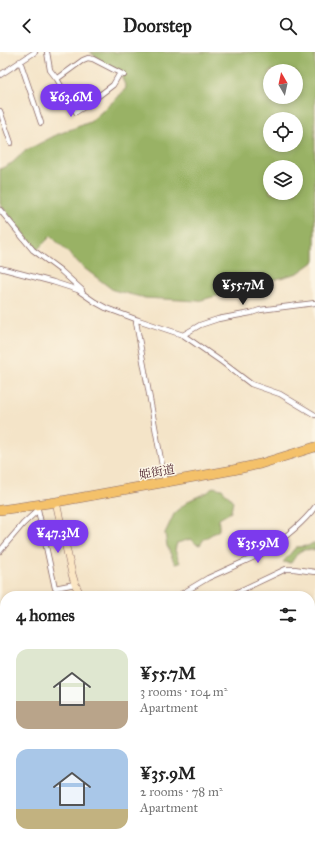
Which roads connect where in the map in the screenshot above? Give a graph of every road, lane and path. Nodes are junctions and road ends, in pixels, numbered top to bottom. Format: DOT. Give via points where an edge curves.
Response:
graph roads {
  1 [pos="35,52"];
  2 [pos="47,52"];
  3 [pos="20,61"];
  4 [pos="0,75"];
  5 [pos="57,79"];
  6 [pos="0,111"];
  7 [pos="41,123"];
  8 [pos="11,143"];
  9 [pos="0,210"];
  10 [pos="0,268"];
  11 [pos="82,293"];
  12 [pos="315,303"];
  13 [pos="138,320"];
  14 [pos="183,335"];
  15 [pos="315,415"];
  16 [pos="315,447"];
  17 [pos="165,482"];
  18 [pos="56,502"];
  19 [pos="38,507"];
  20 [pos="315,507"];
  21 [pos="0,510"];
  22 [pos="0,551"];
  23 [pos="315,572"];
  24 [pos="75,584"];
  25 [pos="78,591"];
  26 [pos="186,591"];
  27 [pos="239,591"];
  1 -- 3 [label="street"];
  2 -- 5 [label="street" via="50,70"];
  3 -- 4 [label="street"];
  3 -- 7 [label="street"];
  5 -- 5 [label="street" via="76,112 113,85 122,74 88,58"];
  6 -- 8 [label="street"];
  9 -- 11 [label="street" via="33,250 60,270 82,290"];
  10 -- 11 [label="street" via="53,282"];
  11 -- 13 [label="street" via="106,308"];
  12 -- 14 [label="street" via="260,310 211,321"];
  13 -- 14 [label="street"];
  13 -- 17 [label="street" via="136,322"];
  14 -- 15 [label="street" via="251,384 280,394"];
  16 -- 17 [label="highway, 姫街道" via="260,464"];
  17 -- 18 [label="highway, 姫街道"];
  18 -- 19 [label="highway, 姫街道"];
  18 -- 24 [label="street"];
  19 -- 21 [label="highway, 姫街道"];
  19 -- 22 [label="street"];
  19 -- 24 [label="street" via="55,588"];
  20 -- 26 [label="street" via="301,524 261,554 208,578"];
  23 -- 27 [label="street" via="286,570"];
  24 -- 25 [label="street"];
}
